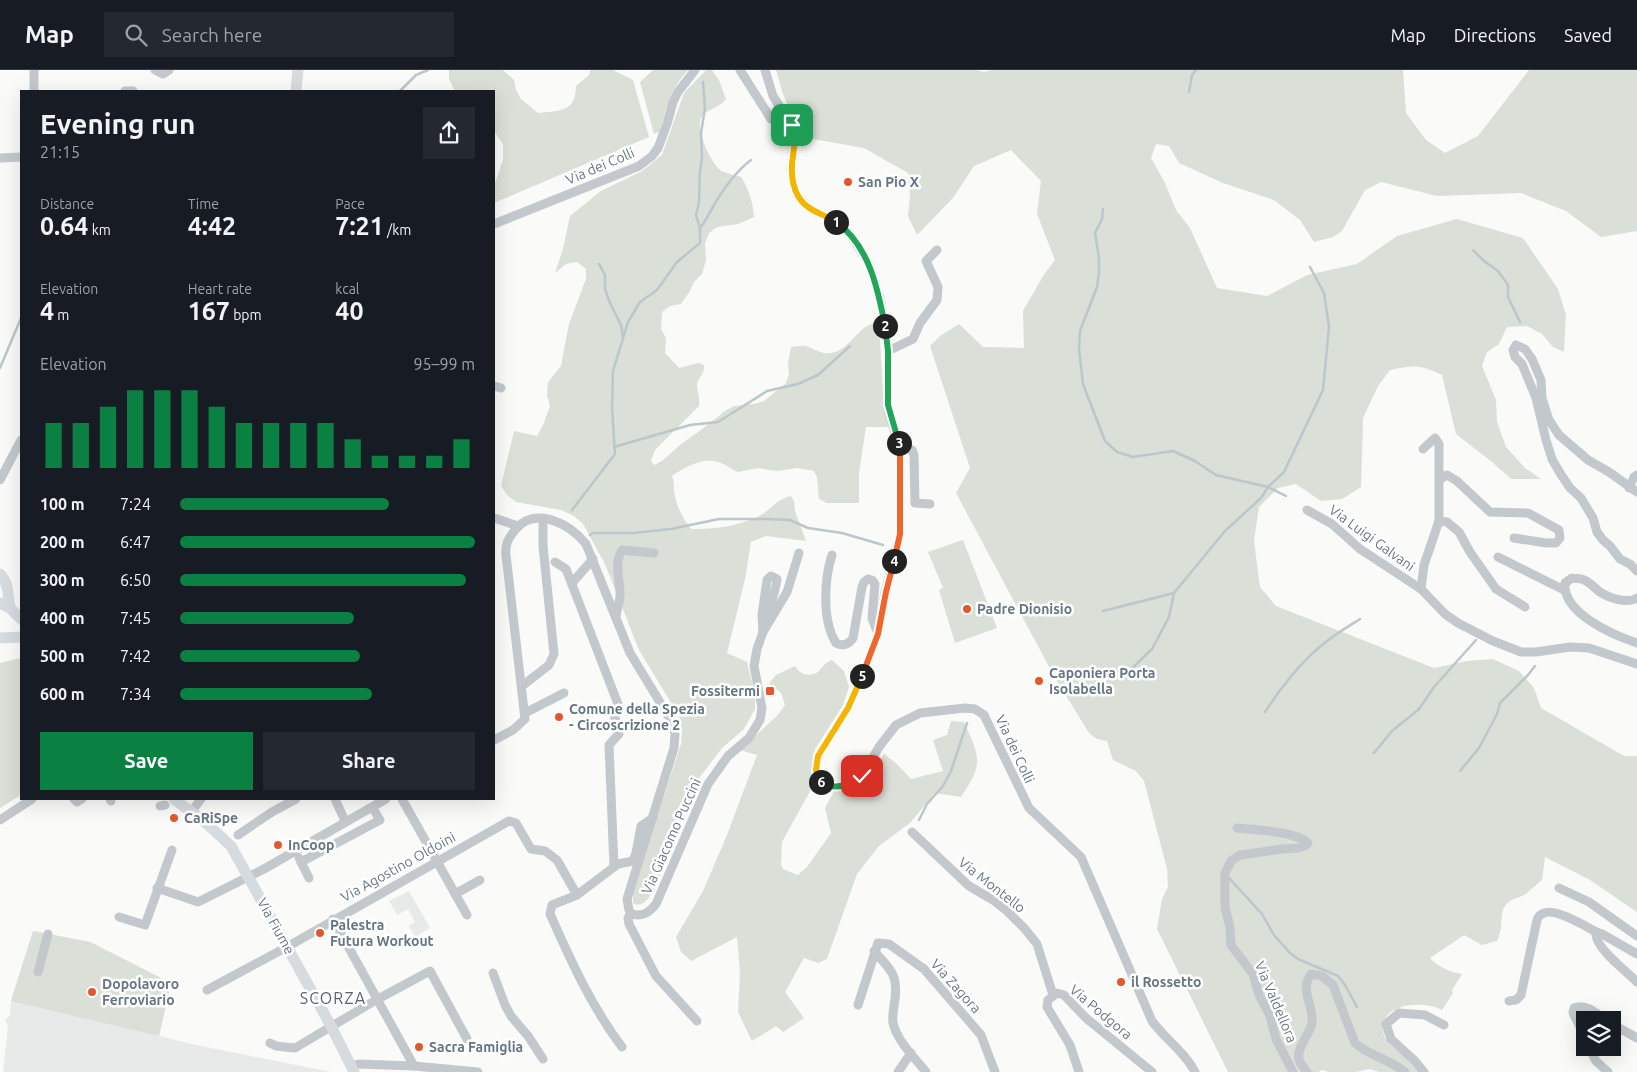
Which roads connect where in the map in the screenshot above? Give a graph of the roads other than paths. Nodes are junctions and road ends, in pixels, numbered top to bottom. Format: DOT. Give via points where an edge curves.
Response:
graph roads {
  1 [pos="34,70"];
  2 [pos="155,70"];
  3 [pos="169,70"];
  4 [pos="298,70"];
  5 [pos="695,70"];
  6 [pos="740,70"];
  7 [pos="766,70"];
  8 [pos="34,90"];
  9 [pos="296,90"];
  10 [pos="784,114"];
  11 [pos="20,157"];
  12 [pos="0,158"];
  13 [pos="495,224"];
  14 [pos="937,250"];
  15 [pos="888,351"];
  16 [pos="20,442"];
  17 [pos="900,448"];
  18 [pos="1424,448"];
  19 [pos="1637,475"];
  20 [pos="1440,478"];
  21 [pos="0,480"];
  22 [pos="1633,490"];
  23 [pos="930,504"];
  24 [pos="1307,510"];
  25 [pos="495,518"];
  26 [pos="543,518"];
  27 [pos="1439,522"];
  28 [pos="518,526"];
  29 [pos="1514,538"];
  30 [pos="654,553"];
  31 [pos="799,553"];
  32 [pos="832,555"];
  33 [pos="1498,557"];
  34 [pos="593,559"];
  35 [pos="555,562"];
  36 [pos="1637,571"];
  37 [pos="0,574"];
  38 [pos="572,583"];
  39 [pos="1421,589"];
  40 [pos="1564,590"];
  41 [pos="1637,598"];
  42 [pos="5,605"];
  43 [pos="1525,606"];
  44 [pos="616,617"];
  45 [pos="20,618"];
  46 [pos="763,632"];
  47 [pos="878,634"];
  48 [pos="20,637"];
  49 [pos="3,638"];
  50 [pos="1637,643"];
  51 [pos="20,644"];
  52 [pos="1637,664"];
  53 [pos="522,686"];
  54 [pos="564,694"];
  55 [pos="525,713"];
  56 [pos="495,740"];
  57 [pos="30,800"];
  58 [pos="200,800"];
  59 [pos="294,800"];
  60 [pos="335,800"];
  61 [pos="384,800"];
  62 [pos="403,800"];
  63 [pos="166,803"];
  64 [pos="372,807"];
  65 [pos="192,811"];
  66 [pos="653,818"];
  67 [pos="0,820"];
  68 [pos="345,821"];
  69 [pos="1237,828"];
  70 [pos="912,832"];
  71 [pos="238,835"];
  72 [pos="172,850"];
  73 [pos="295,851"];
  74 [pos="301,862"];
  75 [pos="438,862"];
  76 [pos="614,867"];
  77 [pos="248,877"];
  78 [pos="310,878"];
  79 [pos="480,880"];
  80 [pos="157,888"];
  81 [pos="1559,888"];
  82 [pos="455,894"];
  83 [pos="577,895"];
  84 [pos="631,914"];
  85 [pos="467,915"];
  86 [pos="119,917"];
  87 [pos="332,920"];
  88 [pos="1598,933"];
  89 [pos="48,934"];
  90 [pos="1637,936"];
  91 [pos="287,946"];
  92 [pos="874,951"];
  93 [pos="1637,954"];
  94 [pos="38,972"];
  95 [pos="493,973"];
  96 [pos="1637,982"];
  97 [pos="207,990"];
  98 [pos="1053,995"];
  99 [pos="376,1000"];
  100 [pos="1509,1001"];
  101 [pos="858,1005"];
  102 [pos="1592,1011"];
  103 [pos="1576,1019"];
  104 [pos="697,1021"];
  105 [pos="1444,1025"];
  106 [pos="331,1026"];
  107 [pos="1621,1029"];
  108 [pos="467,1038"];
  109 [pos="1637,1038"];
  110 [pos="270,1043"];
  111 [pos="622,1047"];
  112 [pos="911,1053"];
  113 [pos="1593,1056"];
  114 [pos="543,1059"];
  115 [pos="414,1066"];
  116 [pos="353,1069"];
  117 [pos="478,1072"];
  118 [pos="898,1072"];
  119 [pos="926,1072"];
  120 [pos="994,1072"];
  121 [pos="1079,1072"];
  122 [pos="1152,1072"];
  123 [pos="1195,1072"];
  124 [pos="1293,1072"];
  125 [pos="1306,1072"];
  126 [pos="1405,1072"];
  127 [pos="1424,1072"];
  128 [pos="1608,1072"];
  1 -- 8 [label="street"];
  2 -- 3 [label="street" via="162,74"];
  4 -- 9 [label="main road"];
  5 -- 13 [label="street, Via dei Colli" via="675,97 662,141 652,156 639,166"];
  6 -- 10 [label="street" via="771,119 779,122"];
  7 -- 10 [label="street, Via dei Colli" via="773,96"];
  10 -- 15 [label="street, Via dei Colli" via="795,131 791,170 794,186 804,204 838,223 851,236 869,264 880,298"];
  11 -- 12 [label="street"];
  14 -- 15 [label="street" via="926,260 938,287 937,300 913,339"];
  15 -- 17 [label="street, Via dei Colli" via="888,405"];
  16 -- 21 [label="street"];
  17 -- 23 [label="street" via="906,446 914,455 915,504"];
  17 -- 47 [label="street, Via dei Colli" via="900,534"];
  18 -- 20 [label="street, Via Luigi Galvani" via="1435,438 1439,444"];
  19 -- 22 [label="street"];
  20 -- 27 [label="street, Via Luigi Galvani"];
  20 -- 29 [label="street" via="1447,475 1457,481 1490,512 1528,513 1559,530 1560,538 1556,543"];
  22 -- 36 [label="street" via="1588,460 1559,435 1542,398 1541,380 1532,359 1526,350 1516,345 1513,350 1515,357 1522,364 1536,398 1552,460 1570,488 1581,498 1603,540 1620,559"];
  24 -- 39 [label="street, Via Luigi Galvani" via="1332,524 1360,549"];
  25 -- 28 [label="street"];
  26 -- 28 [label="street"];
  26 -- 34 [label="street, Via Giacomo Puccini" via="557,522 576,534 586,544"];
  26 -- 53 [label="street" via="554,654 549,665"];
  27 -- 39 [label="street, Via Luigi Galvani" via="1424,565"];
  27 -- 43 [label="street" via="1447,522 1459,532 1496,589"];
  28 -- 53 [label="street" via="505,547"];
  30 -- 44 [label="street, Via Giacomo Puccini" via="622,550"];
  31 -- 46 [label="street, Via Giacomo Puccini" via="787,592"];
  32 -- 47 [label="street" via="827,572 826,600 834,640 845,645 853,638 862,586 868,579 875,584 872,618"];
  33 -- 40 [label="street"];
  34 -- 38 [label="street"];
  34 -- 44 [label="street, Via Giacomo Puccini"];
  35 -- 38 [label="street" via="566,569"];
  37 -- 42 [label="main road" via="8,590"];
  38 -- 76 [label="street" via="618,704 613,710 619,734 608,745"];
  39 -- 52 [label="street, Via Luigi Galvani" via="1458,623 1521,652 1589,648"];
  40 -- 41 [label="street" via="1565,583 1572,578 1583,579 1611,597 1622,600"];
  40 -- 50 [label="street" via="1576,610 1604,628"];
  42 -- 45 [label="main road"];
  44 -- 66 [label="street, Via Giacomo Puccini" via="630,653 674,728 674,748"];
  46 -- 46 [label="street, Via Giacomo Puccini" via="778,584 777,579 771,576 767,580"];
  46 -- 84 [label="street, Via Giacomo Puccini" via="754,666 762,708 760,720 750,738 728,756 708,784 656,904 647,913"];
  47 -- 123 [label="street, Via dei Colli" via="848,708 818,756 816,770 820,781 839,786 852,783 862,776 890,730 920,713 965,708 984,715 1029,808 1081,857 1152,1021"];
  48 -- 49 [label="main road"];
  49 -- 51 [label="street"];
  53 -- 55 [label="street"];
  54 -- 55 [label="street"];
  55 -- 56 [label="street" via="525,720"];
  57 -- 67 [label="street"];
  58 -- 65 [label="street"];
  59 -- 71 [label="street"];
  60 -- 68 [label="street"];
  61 -- 64 [label="street"];
  62 -- 75 [label="street"];
  63 -- 65 [label="main road, Via Fiume"];
  64 -- 68 [label="street"];
  64 -- 74 [label="street" via="380,820"];
  65 -- 77 [label="main road, Via Fiume" via="227,842"];
  66 -- 76 [label="street" via="641,826 634,862"];
  66 -- 84 [label="street, Via Giacomo Puccini" via="627,899"];
  68 -- 73 [label="street"];
  69 -- 124 [label="street, Via Valdellora" via="1290,835 1308,843 1298,848 1240,855 1231,861 1225,873 1225,908 1231,945 1253,974 1276,1039"];
  70 -- 98 [label="street, Via Montello" via="969,886 1008,911 1025,929 1037,944"];
  72 -- 80 [label="street"];
  73 -- 74 [label="street"];
  73 -- 77 [label="street"];
  74 -- 78 [label="street"];
  75 -- 82 [label="street"];
  75 -- 83 [label="street, Via Agostino Oldoini" via="511,820 531,850 545,851 555,858"];
  75 -- 87 [label="street, Via Agostino Oldoini"];
  76 -- 83 [label="street"];
  77 -- 80 [label="street" via="198,902"];
  77 -- 91 [label="main road, Via Fiume"];
  79 -- 82 [label="street"];
  80 -- 86 [label="street" via="145,925"];
  81 -- 90 [label="street" via="1589,902"];
  82 -- 85 [label="street"];
  83 -- 111 [label="street" via="550,907 550,914 589,997"];
  84 -- 104 [label="street" via="629,924 656,976"];
  87 -- 91 [label="street, Via Agostino Oldoini"];
  87 -- 99 [label="street"];
  88 -- 93 [label="street"];
  88 -- 96 [label="street" via="1596,938 1603,949"];
  88 -- 100 [label="street" via="1563,915 1542,914 1536,920 1521,995"];
  89 -- 94 [label="street"];
  91 -- 97 [label="street, Via Agostino Oldoini"];
  91 -- 106 [label="main road, Via Fiume"];
  92 -- 101 [label="street"];
  92 -- 112 [label="street" via="894,974 893,1024"];
  92 -- 120 [label="street, Via Zagora" via="878,943 889,944 924,969 981,1035"];
  95 -- 114 [label="street" via="511,1016"];
  98 -- 121 [label="street, Via Podgora" via="1047,1008 1070,1045"];
  98 -- 122 [label="street, Via Podgora" via="1064,994 1086,1018"];
  99 -- 106 [label="street"];
  99 -- 108 [label="street" via="430,971"];
  99 -- 115 [label="street"];
  102 -- 103 [label="street" via="1585,1006 1574,1008"];
  105 -- 127 [label="street" via="1425,1015 1399,1013 1386,1024 1391,1039"];
  106 -- 110 [label="street" via="295,1048"];
  106 -- 116 [label="main road, Via Fiume"];
  107 -- 109 [label="street"];
  112 -- 118 [label="street"];
  112 -- 119 [label="street"];
  113 -- 128 [label="street"];
  115 -- 116 [label="street" via="359,1064"];
  115 -- 117 [label="street"];
  125 -- 126 [label="street, Via Valdellora" via="1298,1053 1312,1022 1306,988 1312,974 1322,976 1333,985 1355,1043 1362,1050 1394,1063"];
}
